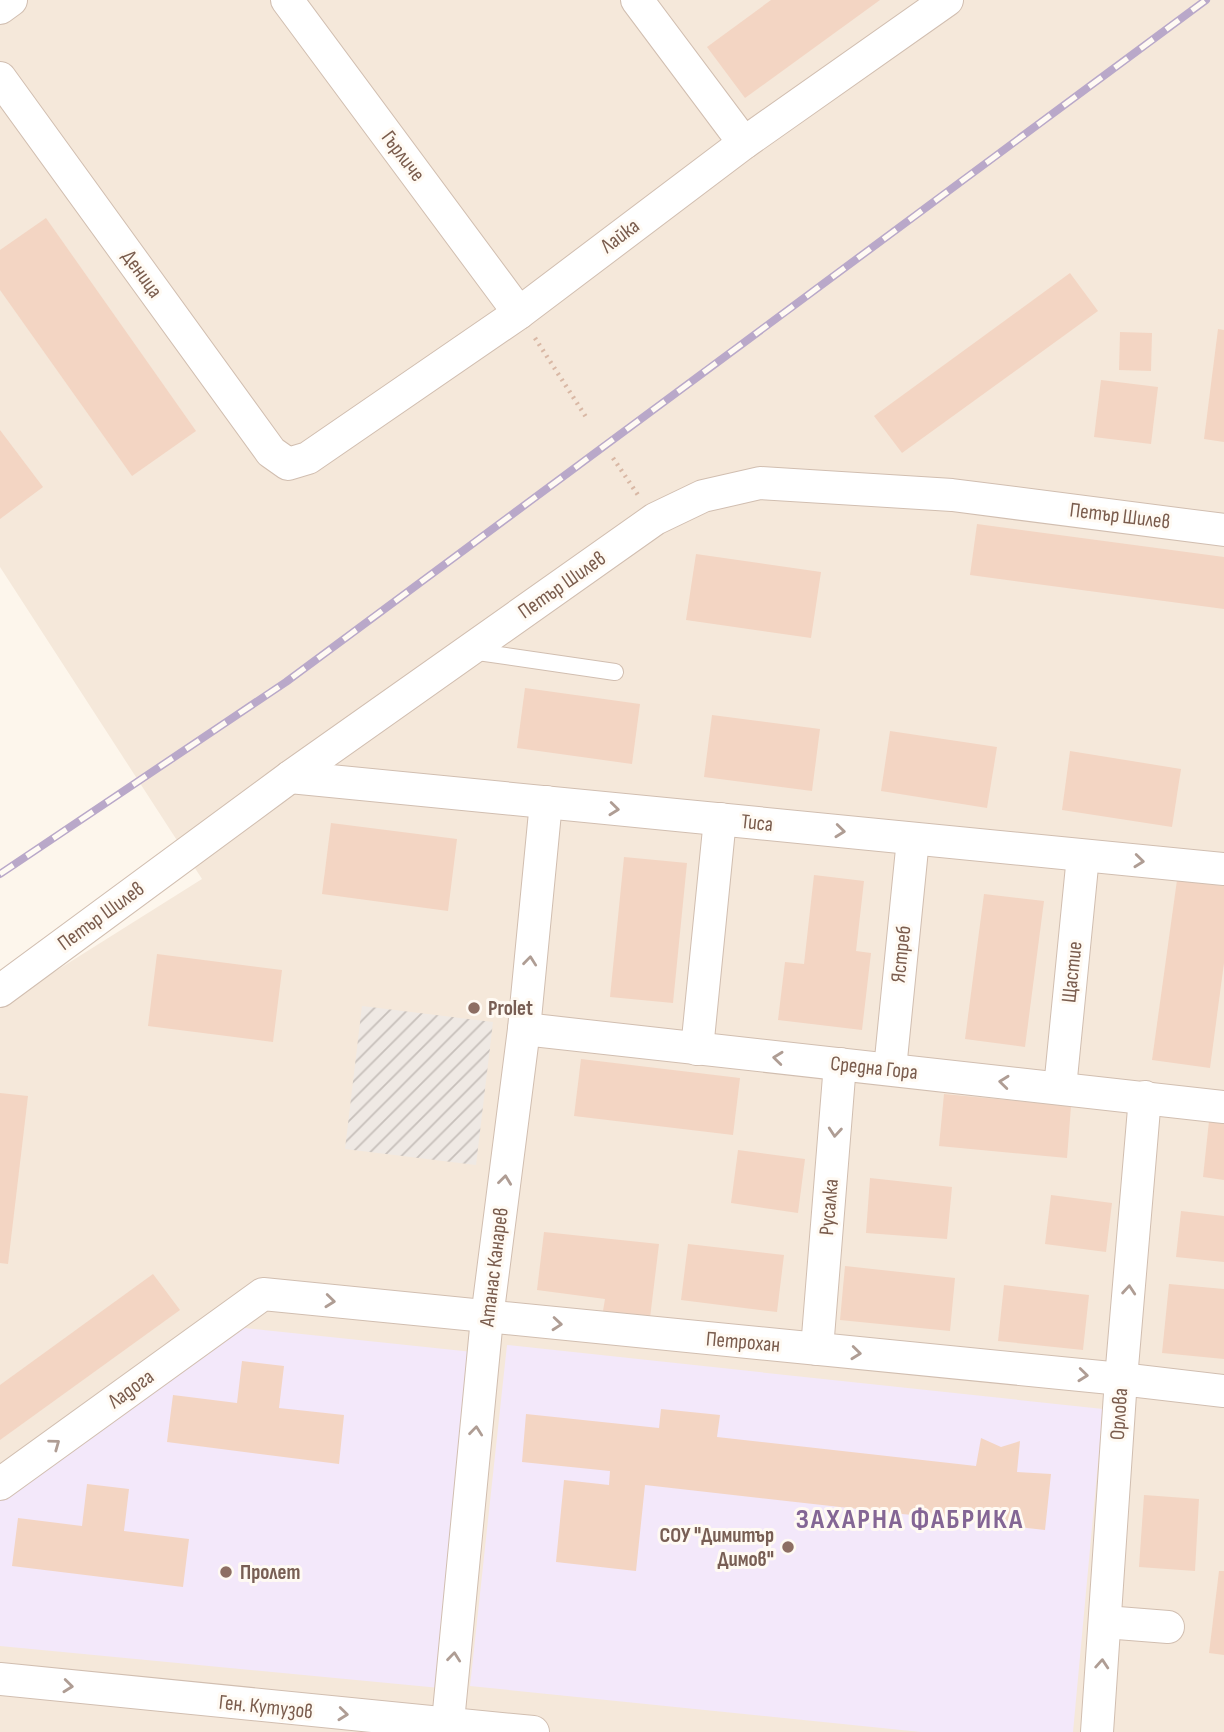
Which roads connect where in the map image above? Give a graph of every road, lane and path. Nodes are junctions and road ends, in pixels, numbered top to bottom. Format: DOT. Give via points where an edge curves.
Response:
graph roads {
  1 [pos="11,0"];
  2 [pos="287,0"];
  3 [pos="638,0"];
  4 [pos="947,0"];
  5 [pos="0,8"];
  6 [pos="0,78"];
  7 [pos="744,143"];
  8 [pos="519,313"];
  9 [pos="586,417"];
  10 [pos="613,458"];
  11 [pos="288,464"];
  12 [pos="625,477"];
  13 [pos="1224,530"];
  14 [pos="469,651"];
  15 [pos="615,672"];
  16 [pos="290,777"];
  17 [pos="546,802"];
  18 [pos="720,820"];
  19 [pos="913,839"];
  20 [pos="1083,856"];
  21 [pos="1224,869"];
  22 [pos="0,991"];
  23 [pos="524,1029"];
  24 [pos="697,1049"];
  25 [pos="840,1065"];
  26 [pos="890,1069"];
  27 [pos="1060,1088"];
  28 [pos="1145,1097"];
  29 [pos="1224,1107"];
  30 [pos="262,1294"];
  31 [pos="487,1318"];
  32 [pos="817,1349"];
  33 [pos="1121,1379"];
  34 [pos="1224,1391"];
  35 [pos="0,1484"];
  36 [pos="1105,1622"];
  37 [pos="1168,1627"];
  38 [pos="0,1679"];
  39 [pos="447,1728"];
  40 [pos="533,1732"];
  41 [pos="1097,1732"];
  1 -- 5 [label="street"];
  2 -- 8 [label="street, Гърличе"];
  3 -- 7 [label="street"];
  4 -- 7 [label="street, Лайка"];
  6 -- 11 [label="street, Деница" via="271,452"];
  7 -- 8 [label="street, Лайка"];
  8 -- 9 [label="path"];
  8 -- 11 [label="street, Лайка" via="308,458"];
  10 -- 12 [label="path"];
  13 -- 14 [label="street, Петър Шилев" via="953,495 760,483 704,496 655,519"];
  14 -- 15 [label="lane"];
  14 -- 16 [label="street, Петър Шилев"];
  16 -- 17 [label="street, Тиса"];
  16 -- 22 [label="street, Петър Шилев"];
  17 -- 18 [label="street, Тиса, one-way"];
  23 -- 17 [label="street, Атанас Канарев, one-way"];
  18 -- 19 [label="street, Тиса, one-way"];
  18 -- 24 [label="street"];
  19 -- 20 [label="street, Тиса"];
  19 -- 26 [label="street, Ястреб"];
  20 -- 21 [label="street, Тиса, one-way"];
  20 -- 27 [label="street, Щастие"];
  23 -- 24 [label="street, Средна Гора"];
  31 -- 23 [label="street, Атанас Канарев, one-way"];
  25 -- 24 [label="street, Средна Гора, one-way"];
  25 -- 26 [label="street, Средна Гора"];
  25 -- 32 [label="street, Русалка, one-way"];
  27 -- 26 [label="street, Средна Гора, one-way"];
  27 -- 28 [label="street, Средна Гора"];
  28 -- 29 [label="street, Средна Гора"];
  33 -- 28 [label="street, Орлова, one-way"];
  30 -- 31 [label="street, Петрохан, one-way"];
  35 -- 30 [label="street, Ладога, one-way"];
  31 -- 32 [label="street, Петрохан, one-way"];
  39 -- 31 [label="street, Атанас Канарев, one-way"];
  32 -- 33 [label="street, Петрохан, one-way"];
  33 -- 34 [label="street, Петрохан"];
  33 -- 36 [label="street, Орлова"];
  36 -- 37 [label="street"];
  41 -- 36 [label="street, Орлова, one-way"];
  38 -- 39 [label="street, Ген. Кутузов, one-way"];
  39 -- 40 [label="street, Ген. Кутузов"];
}
